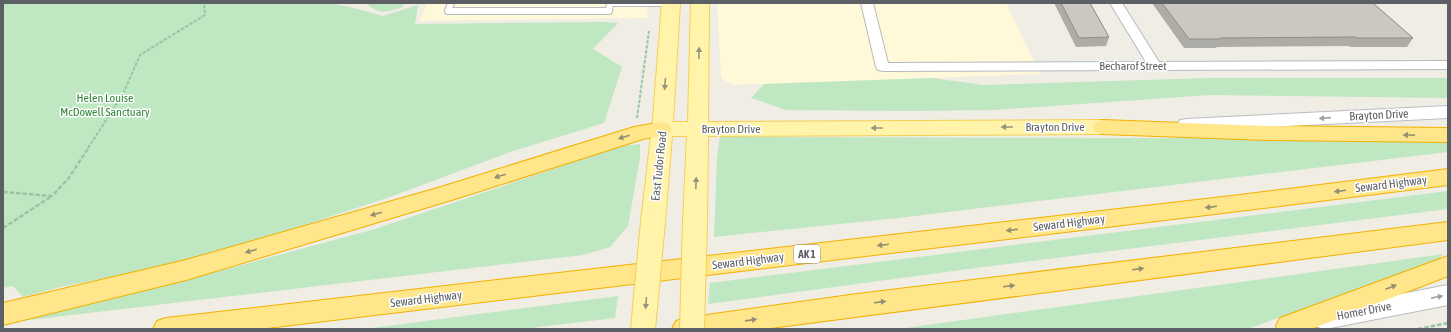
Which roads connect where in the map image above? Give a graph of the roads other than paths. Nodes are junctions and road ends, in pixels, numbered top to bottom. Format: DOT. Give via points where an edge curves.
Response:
graph roads {
  1 [pos="451,3"];
  2 [pos="610,3"];
  3 [pos="671,3"];
  4 [pos="700,3"];
  5 [pos="867,3"];
  6 [pos="1116,3"];
  7 [pos="1448,65"];
  8 [pos="1155,66"];
  9 [pos="1448,112"];
  10 [pos="1102,127"];
  11 [pos="662,129"];
  12 [pos="698,129"];
  13 [pos="1448,135"];
  14 [pos="1448,177"];
  15 [pos="1448,231"];
  16 [pos="1448,266"];
  17 [pos="1448,295"];
  18 [pos="3,314"];
  19 [pos="1285,327"];
  20 [pos="166,329"];
  21 [pos="643,329"];
  22 [pos="685,329"];
  23 [pos="692,329"];
  1 -- 2 [label="lane" via="448,11 608,11"];
  2 -- 3 [label="lane"];
  3 -- 11 [label="main road, East Tudor Road, one-way"];
  12 -- 4 [label="main road, one-way"];
  5 -- 8 [label="street, Becharof Street" via="883,67"];
  6 -- 8 [label="street"];
  7 -- 8 [label="street, Becharof Street"];
  9 -- 10 [label="main road, Brayton Drive, one-way" via="1239,124"];
  10 -- 12 [label="main road, Brayton Drive, one-way"];
  13 -- 10 [label="highway, one-way" via="1266,133"];
  11 -- 12 [label="main road, Brayton Drive"];
  11 -- 18 [label="highway, one-way" via="641,132 447,193 186,270"];
  11 -- 21 [label="main road, East Tudor Road, one-way, bridge"];
  23 -- 12 [label="main road, one-way, bridge"];
  14 -- 20 [label="highway, Seward Highway / AK 1, one-way"];
  22 -- 15 [label="highway, one-way"];
  19 -- 16 [label="highway, one-way"];
  19 -- 17 [label="main road, Homer Drive, one-way"];
}
